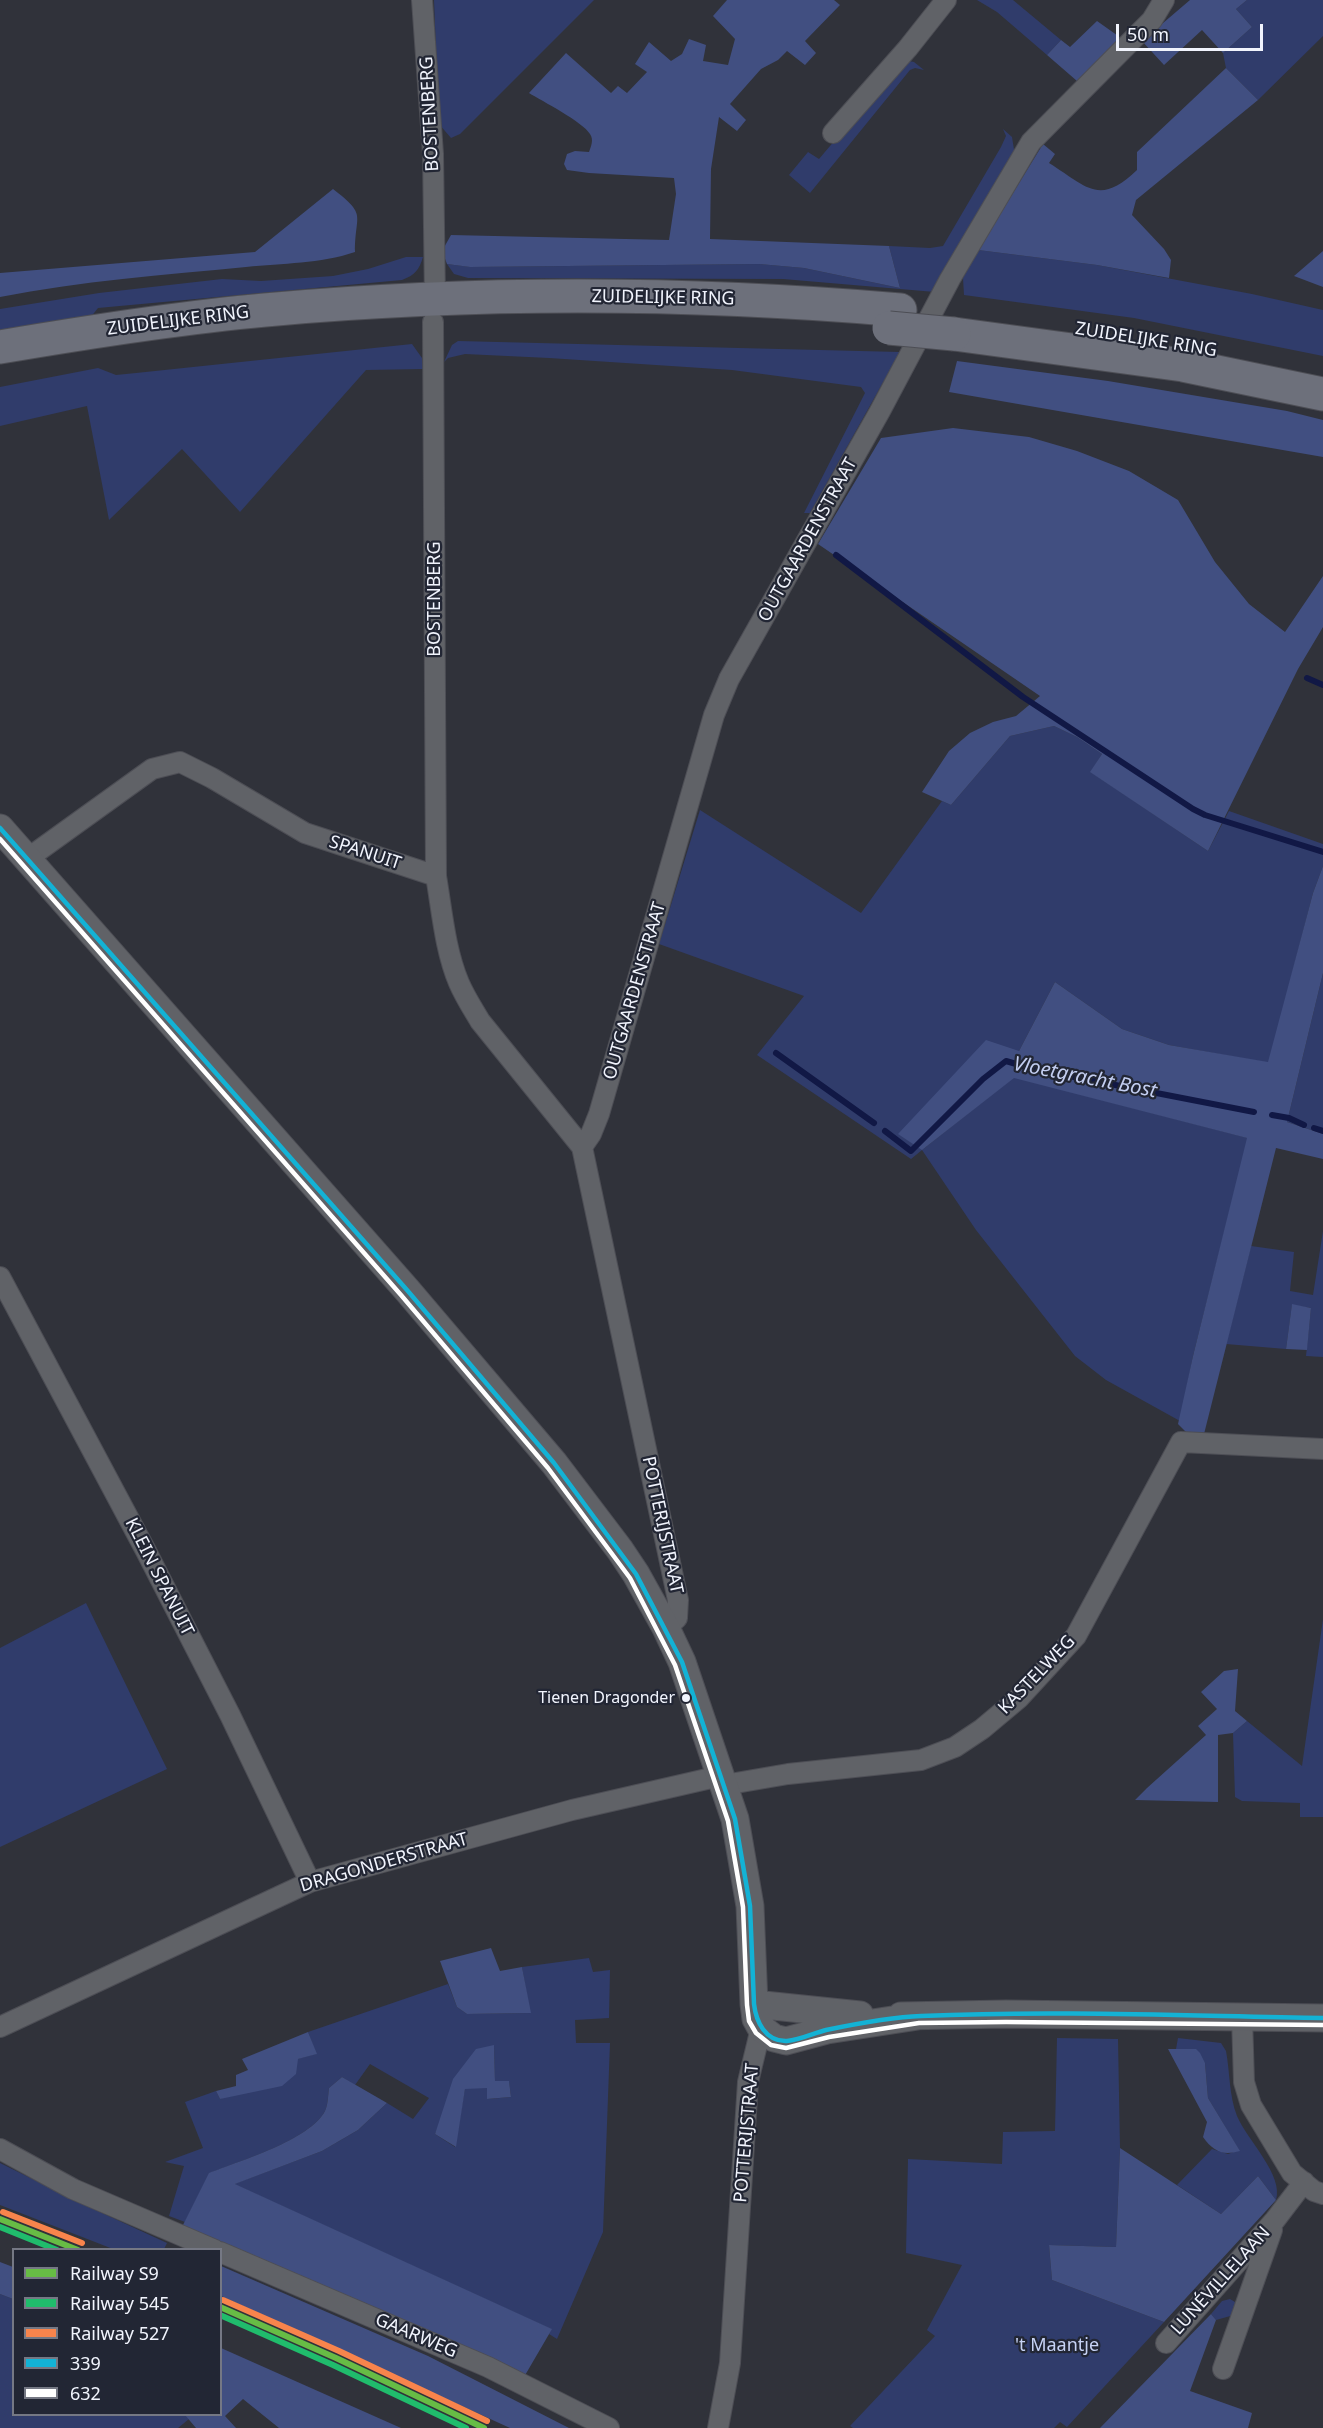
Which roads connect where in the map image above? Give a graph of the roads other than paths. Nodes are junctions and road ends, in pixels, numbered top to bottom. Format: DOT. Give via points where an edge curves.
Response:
graph roads {
  1 [pos="422,0"];
  2 [pos="946,0"];
  3 [pos="1164,0"];
  4 [pos="833,133"];
  5 [pos="434,311"];
  6 [pos="958,324"];
  7 [pos="0,347"];
  8 [pos="0,366"];
  9 [pos="1323,373"];
  10 [pos="1323,394"];
  11 [pos="0,828"];
  12 [pos="27,859"];
  13 [pos="436,876"];
  14 [pos="582,1147"];
  15 [pos="0,1277"];
  16 [pos="1323,1449"];
  17 [pos="666,1628"];
  18 [pos="722,1781"];
  19 [pos="310,1881"];
  20 [pos="757,2016"];
  21 [pos="1242,2017"];
  22 [pos="1323,2018"];
  23 [pos="0,2027"];
  24 [pos="0,2149"];
  25 [pos="1304,2182"];
  26 [pos="1323,2194"];
  27 [pos="1275,2220"];
  28 [pos="209,2248"];
  29 [pos="222,2253"];
  30 [pos="1166,2343"];
  31 [pos="1223,2369"];
  32 [pos="609,2428"];
  33 [pos="718,2428"];
  1 -- 5 [label="street, BOSTENBERG" via="433,154"];
  2 -- 4 [label="street"];
  3 -- 14 [label="street, OUTGAARDENSTRAAT" via="1152,20 1031,142 950,279 729,679 714,715 599,1114"];
  5 -- 6 [label="highway, ZUIDELIJKE RING" via="598,296 787,301 895,319"];
  5 -- 7 [label="highway, ZUIDELIJKE RING" via="255,311"];
  5 -- 8 [label="highway, ZUIDELIJKE RING"];
  5 -- 13 [label="street, BOSTENBERG"];
  6 -- 9 [label="highway, ZUIDELIJKE RING" via="1186,344"];
  6 -- 10 [label="highway, ZUIDELIJKE RING"];
  11 -- 12 [label="street"];
  12 -- 13 [label="street, SPANUIT" via="152,769 180,762 305,833"];
  12 -- 17 [label="street" via="554,1463 620,1550"];
  13 -- 14 [label="street" via="447,940 458,982 468,1002"];
  14 -- 17 [label="street, POTTERIJSTRAAT" via="678,1600 676,1618"];
  15 -- 19 [label="street, KLEIN SPANUIT" via="220,1694"];
  16 -- 18 [label="street, KASTELWEG" via="1181,1442 1076,1636 1020,1698 955,1747 921,1760"];
  17 -- 18 [label="street, POTTERIJSTRAAT" via="698,1706"];
  18 -- 19 [label="street, DRAGONDERSTRAAT" via="572,1810"];
  18 -- 20 [label="street, POTTERIJSTRAAT" via="735,1819 750,1906"];
  19 -- 23 [label="street, DRAGONDERSTRAAT"];
  20 -- 21 [label="street"];
  20 -- 33 [label="street, POTTERIJSTRAAT" via="748,2082 730,2362"];
  21 -- 22 [label="street"];
  21 -- 25 [label="street" via="1245,2082 1251,2105 1292,2174"];
  24 -- 28 [label="street" via="73,2189"];
  25 -- 26 [label="street"];
  25 -- 27 [label="street, LUNÉVILLELAAN"];
  27 -- 30 [label="street, LUNÉVILLELAAN"];
  27 -- 31 [label="street, LUNÉVILLELAAN"];
  29 -- 32 [label="street, GAARWEG" via="488,2367"];
}
